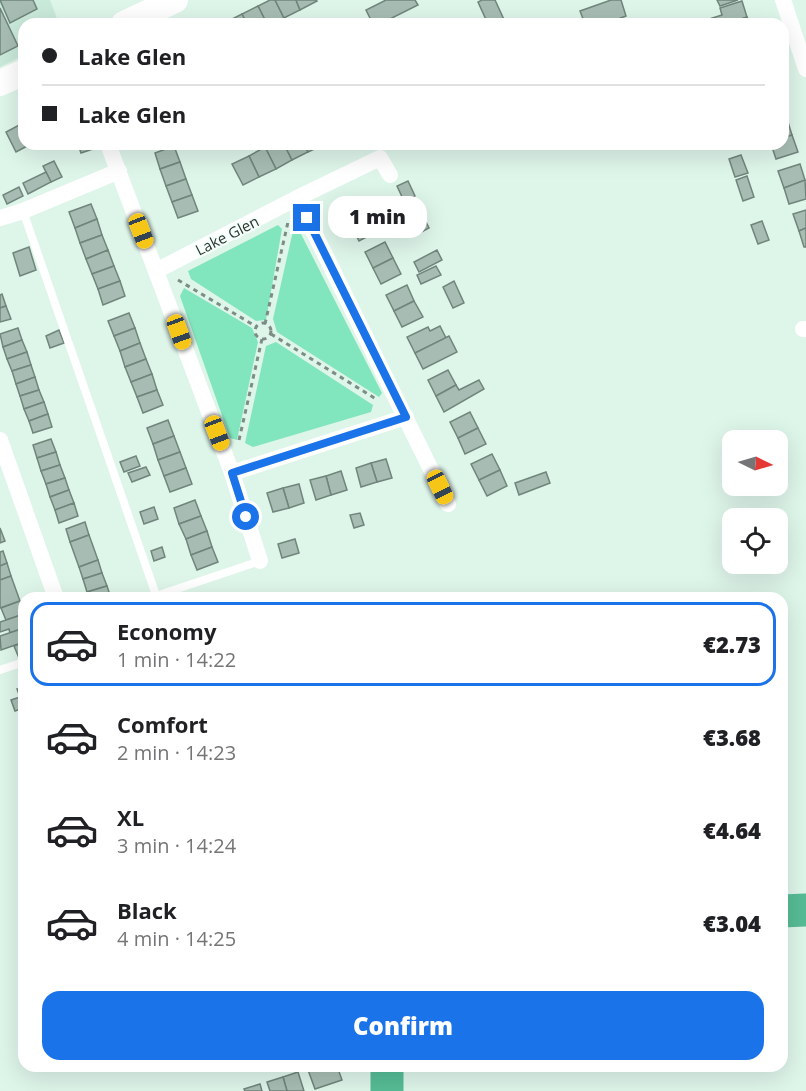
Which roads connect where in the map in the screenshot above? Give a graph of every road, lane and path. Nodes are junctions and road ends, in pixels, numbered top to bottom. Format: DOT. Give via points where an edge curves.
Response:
graph roads {
  1 [pos="175,0"];
  2 [pos="783,0"];
  3 [pos="137,18"];
  4 [pos="806,69"];
  5 [pos="18,75"];
  6 [pos="0,83"];
  7 [pos="110,150"];
  8 [pos="119,171"];
  9 [pos="390,175"];
  10 [pos="297,198"];
  11 [pos="23,211"];
  12 [pos="0,218"];
  13 [pos="156,271"];
  14 [pos="265,324"];
  15 [pos="257,327"];
  16 [pos="271,334"];
  17 [pos="262,339"];
  18 [pos="406,417"];
  19 [pos="0,440"];
  20 [pos="240,440"];
  21 [pos="232,473"];
  22 [pos="448,504"];
  23 [pos="260,561"];
  24 [pos="54,592"];
  25 [pos="155,592"];
  26 [pos="171,592"];
  27 [pos="18,664"];
  28 [pos="0,670"];
  1 -- 3 [label="main road"];
  2 -- 4 [label="street"];
  5 -- 6 [label="main road"];
  7 -- 8 [label="street"];
  8 -- 11 [label="street"];
  8 -- 13 [label="street"];
  9 -- 10 [label="street, Lake Glen" via="380,158"];
  10 -- 13 [label="street, Lake Glen"];
  10 -- 14 [label="path" via="286,226"];
  10 -- 18 [label="street"];
  11 -- 12 [label="street"];
  11 -- 25 [label="lane"];
  13 -- 15 [label="path"];
  13 -- 21 [label="street"];
  14 -- 15 [label="path"];
  14 -- 16 [label="path"];
  15 -- 17 [label="path" via="256,334"];
  16 -- 17 [label="path"];
  16 -- 18 [label="path"];
  17 -- 20 [label="path"];
  18 -- 21 [label="street"];
  18 -- 22 [label="street"];
  19 -- 24 [label="street"];
  21 -- 23 [label="street"];
  23 -- 26 [label="lane"];
  27 -- 28 [label="lane"];
}
